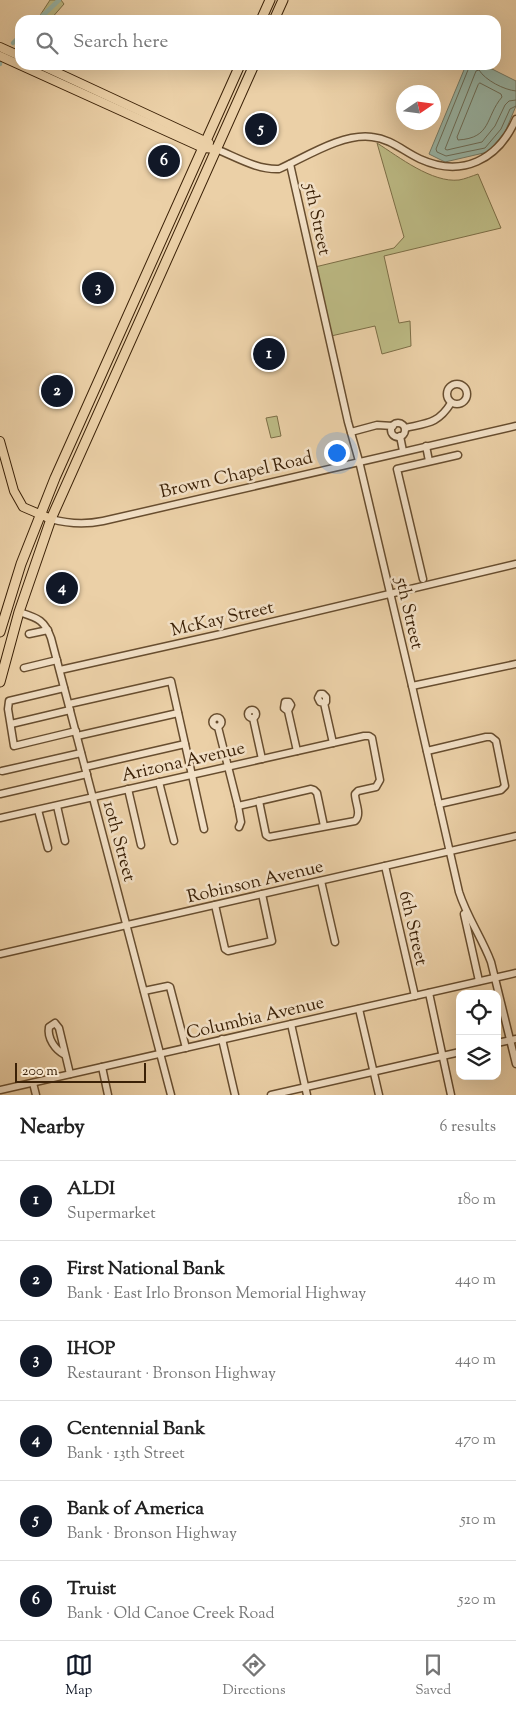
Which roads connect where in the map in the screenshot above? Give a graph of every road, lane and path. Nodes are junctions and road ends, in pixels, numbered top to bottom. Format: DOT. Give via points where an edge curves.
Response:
graph roads {
  1 [pos="271,0"];
  2 [pos="283,0"];
  3 [pos="263,15"];
  4 [pos="276,15"];
  5 [pos="276,15"];
  6 [pos="0,47"];
  7 [pos="0,51"];
  8 [pos="0,56"];
  9 [pos="15,57"];
  10 [pos="15,58"];
  11 [pos="15,59"];
  12 [pos="39,70"];
  13 [pos="52,70"];
  14 [pos="238,70"];
  15 [pos="252,70"];
  16 [pos="72,88"];
  17 [pos="91,88"];
  18 [pos="100,92"];
  19 [pos="84,94"];
  20 [pos="516,119"];
  21 [pos="205,144"];
  22 [pos="216,149"];
  23 [pos="290,164"];
  24 [pos="163,237"];
  25 [pos="158,278"];
  26 [pos="131,309"];
  27 [pos="122,330"];
  28 [pos="132,336"];
  29 [pos="115,375"];
  30 [pos="451,403"];
  31 [pos="393,426"];
  32 [pos="516,426"];
  33 [pos="405,428"];
  34 [pos="351,432"];
  35 [pos="400,436"];
  36 [pos="0,441"];
  37 [pos="426,446"];
  38 [pos="403,451"];
  39 [pos="458,455"];
  40 [pos="359,461"];
  41 [pos="429,461"];
  42 [pos="40,515"];
  43 [pos="51,519"];
  44 [pos="516,564"];
  45 [pos="423,579"];
  46 [pos="390,594"];
  47 [pos="19,612"];
  48 [pos="48,630"];
  49 [pos="0,632"];
  50 [pos="29,634"];
  51 [pos="57,660"];
  52 [pos="516,664"];
  53 [pos="24,668"];
  54 [pos="60,670"];
  55 [pos="0,682"];
  56 [pos="412,686"];
  57 [pos="64,688"];
  58 [pos="324,703"];
  59 [pos="69,707"];
  60 [pos="288,711"];
  61 [pos="178,713"];
  62 [pos="253,718"];
  63 [pos="11,724"];
  64 [pos="218,726"];
  65 [pos="76,734"];
  66 [pos="332,743"];
  67 [pos="185,744"];
  68 [pos="427,750"];
  69 [pos="297,751"];
  70 [pos="81,753"];
  71 [pos="262,759"];
  72 [pos="85,767"];
  73 [pos="228,767"];
  74 [pos="2,771"];
  75 [pos="87,774"];
  76 [pos="193,775"];
  77 [pos="159,782"];
  78 [pos="128,789"];
  79 [pos="0,794"];
  80 [pos="93,797"];
  81 [pos="259,801"];
  82 [pos="439,804"];
  83 [pos="57,806"];
  84 [pos="238,806"];
  85 [pos="38,810"];
  86 [pos="0,818"];
  87 [pos="324,826"];
  88 [pos="240,827"];
  89 [pos="204,828"];
  90 [pos="516,836"];
  91 [pos="65,841"];
  92 [pos="174,842"];
  93 [pos="141,845"];
  94 [pos="48,848"];
  95 [pos="450,852"];
  96 [pos="385,866"];
  97 [pos="321,881"];
  98 [pos="262,894"];
  99 [pos="215,905"];
  100 [pos="463,905"];
  101 [pos="127,926"];
  102 [pos="335,942"];
  103 [pos="0,954"];
  104 [pos="516,973"];
  105 [pos="496,977"];
  106 [pos="479,981"];
  107 [pos="144,991"];
  108 [pos="428,993"];
  109 [pos="415,996"];
  110 [pos="359,1009"];
  111 [pos="291,1024"];
  112 [pos="222,1039"];
  113 [pos="513,1039"];
  114 [pos="186,1048"];
  115 [pos="160,1053"];
  116 [pos="456,1053"];
  117 [pos="65,1055"];
  118 [pos="442,1056"];
  119 [pos="516,1064"];
  120 [pos="102,1067"];
  121 [pos="373,1072"];
  122 [pos="70,1074"];
  123 [pos="33,1083"];
  124 [pos="305,1087"];
  125 [pos="0,1090"];
  126 [pos="36,1095"];
  127 [pos="108,1095"];
  128 [pos="171,1095"];
  129 [pos="235,1095"];
  130 [pos="271,1095"];
  131 [pos="307,1095"];
  132 [pos="379,1095"];
  133 [pos="451,1095"];
  1 -- 3 [label="highway"];
  1 -- 4 [label="highway"];
  2 -- 5 [label="highway"];
  6 -- 9 [label="main road"];
  7 -- 10 [label="main road"];
  8 -- 11 [label="main road"];
  12 -- 16 [label="main road"];
  13 -- 17 [label="main road"];
  14 -- 21 [label="highway"];
  15 -- 22 [label="highway"];
  16 -- 17 [label="main road"];
  16 -- 19 [label="main road"];
  17 -- 18 [label="main road"];
  18 -- 19 [label="main road"];
  18 -- 21 [label="main road"];
  19 -- 21 [label="main road"];
  20 -- 23 [label="street" via="500,146 484,159 463,166 444,167 420,159 389,140 372,136 343,140"];
  21 -- 22 [label="main road"];
  21 -- 24 [label="highway"];
  22 -- 23 [label="street" via="263,168"];
  22 -- 25 [label="highway"];
  23 -- 34 [label="street, 5th Street"];
  24 -- 25 [label="highway" via="166,245"];
  24 -- 26 [label="highway"];
  25 -- 28 [label="highway"];
  26 -- 27 [label="highway"];
  26 -- 28 [label="highway" via="128,326"];
  27 -- 29 [label="highway" via="125,342 115,366"];
  27 -- 42 [label="highway"];
  28 -- 29 [label="highway"];
  29 -- 43 [label="highway"];
  30 -- 33 [label="street" via="438,419"];
  31 -- 33 [label="street" via="400,423"];
  31 -- 34 [label="street" via="377,425"];
  31 -- 35 [label="street" via="392,433"];
  32 -- 37 [label="street, Brown Chapel Road"];
  33 -- 35 [label="street"];
  34 -- 40 [label="street, 5th Street"];
  35 -- 38 [label="street"];
  36 -- 42 [label="main road" via="14,491 23,507"];
  37 -- 38 [label="street, Brown Chapel Road"];
  37 -- 41 [label="street"];
  38 -- 40 [label="street, Brown Chapel Road"];
  39 -- 41 [label="street"];
  40 -- 43 [label="street, Brown Chapel Road" via="88,524 68,524"];
  40 -- 46 [label="street, 5th Street"];
  41 -- 45 [label="street" via="397,469"];
  42 -- 43 [label="main road"];
  42 -- 49 [label="highway"];
  43 -- 47 [label="highway"];
  44 -- 46 [label="street, McKay Street"];
  46 -- 54 [label="street, McKay Street"];
  46 -- 56 [label="street, 5th Street"];
  47 -- 48 [label="street" via="37,618"];
  47 -- 55 [label="highway"];
  48 -- 50 [label="street"];
  48 -- 51 [label="street, 10th Street"];
  51 -- 53 [label="street"];
  51 -- 54 [label="street, 10th Street"];
  52 -- 56 [label="street"];
  54 -- 57 [label="street, 10th Street"];
  56 -- 68 [label="street, 5th Street"];
  57 -- 59 [label="street, 10th Street"];
  57 -- 63 [label="street" via="9,701"];
  58 -- 66 [label="street"];
  59 -- 61 [label="street" via="171,681"];
  59 -- 63 [label="street"];
  59 -- 65 [label="street, 10th Street"];
  60 -- 69 [label="street"];
  61 -- 65 [label="street"];
  61 -- 67 [label="street"];
  62 -- 71 [label="street"];
  63 -- 65 [label="street" via="14,746"];
  64 -- 73 [label="street"];
  65 -- 70 [label="street, 10th Street"];
  66 -- 69 [label="street, Arizona Avenue"];
  66 -- 87 [label="street, Arizona Avenue" via="364,736 372,738 380,783 355,794 359,813 355,821"];
  67 -- 72 [label="street"];
  67 -- 76 [label="street"];
  68 -- 82 [label="street, 5th Street"];
  68 -- 82 [label="street" via="486,737 496,741 505,786 501,790"];
  69 -- 71 [label="street, Arizona Avenue"];
  70 -- 72 [label="street, 10th Street"];
  70 -- 74 [label="street"];
  71 -- 73 [label="street, Arizona Avenue"];
  72 -- 75 [label="street, 10th Street"];
  73 -- 76 [label="street, Arizona Avenue"];
  73 -- 84 [label="street"];
  75 -- 79 [label="street"];
  75 -- 80 [label="street, 10th Street"];
  76 -- 77 [label="street, Arizona Avenue"];
  76 -- 89 [label="street"];
  77 -- 78 [label="street, Arizona Avenue"];
  77 -- 92 [label="street"];
  78 -- 80 [label="street, Arizona Avenue"];
  78 -- 93 [label="street"];
  80 -- 83 [label="street, Arizona Avenue"];
  80 -- 101 [label="street, 10th Street"];
  81 -- 84 [label="street"];
  81 -- 87 [label="street" via="314,790"];
  81 -- 87 [label="street" via="268,837"];
  82 -- 95 [label="street, 5th Street"];
  83 -- 85 [label="street, Arizona Avenue"];
  83 -- 91 [label="street"];
  84 -- 88 [label="street"];
  85 -- 86 [label="street, Arizona Avenue"];
  85 -- 94 [label="street"];
  90 -- 95 [label="street, Robinson Avenue"];
  95 -- 96 [label="street, Robinson Avenue"];
  95 -- 100 [label="street, 5th Street"];
  96 -- 97 [label="street, Robinson Avenue"];
  96 -- 109 [label="street, 6th Street"];
  97 -- 98 [label="street, Robinson Avenue"];
  97 -- 102 [label="street"];
  98 -- 99 [label="street, Robinson Avenue"];
  98 -- 99 [label="street" via="272,941 228,951"];
  99 -- 101 [label="street, Robinson Avenue"];
  100 -- 105 [label="street, 5th Street"];
  100 -- 106 [label="street"];
  101 -- 103 [label="street, Robinson Avenue"];
  101 -- 107 [label="street, 10th Street"];
  104 -- 105 [label="street, Columbia Avenue"];
  105 -- 106 [label="street, Columbia Avenue"];
  105 -- 113 [label="street, 5th Street"];
  106 -- 108 [label="street, Columbia Avenue"];
  107 -- 114 [label="street" via="170,987"];
  107 -- 115 [label="street, 10th Street"];
  108 -- 109 [label="street, Columbia Avenue"];
  108 -- 118 [label="street"];
  109 -- 110 [label="street, Columbia Avenue"];
  110 -- 111 [label="street, Columbia Avenue"];
  110 -- 121 [label="street"];
  111 -- 112 [label="street, Columbia Avenue"];
  111 -- 124 [label="street"];
  112 -- 114 [label="street, Columbia Avenue"];
  112 -- 129 [label="street"];
  113 -- 119 [label="street, 5th Street"];
  114 -- 115 [label="street, Columbia Avenue"];
  115 -- 120 [label="street, Columbia Avenue"];
  115 -- 128 [label="street, 10th Street"];
  116 -- 118 [label="street"];
  117 -- 122 [label="street"];
  118 -- 121 [label="street"];
  118 -- 133 [label="street"];
  120 -- 122 [label="street, Columbia Avenue"];
  120 -- 127 [label="street"];
  121 -- 124 [label="street"];
  121 -- 132 [label="street"];
  122 -- 123 [label="street, Columbia Avenue"];
  123 -- 125 [label="street, Columbia Avenue"];
  123 -- 126 [label="street"];
  124 -- 130 [label="street"];
  124 -- 131 [label="street"];
}
